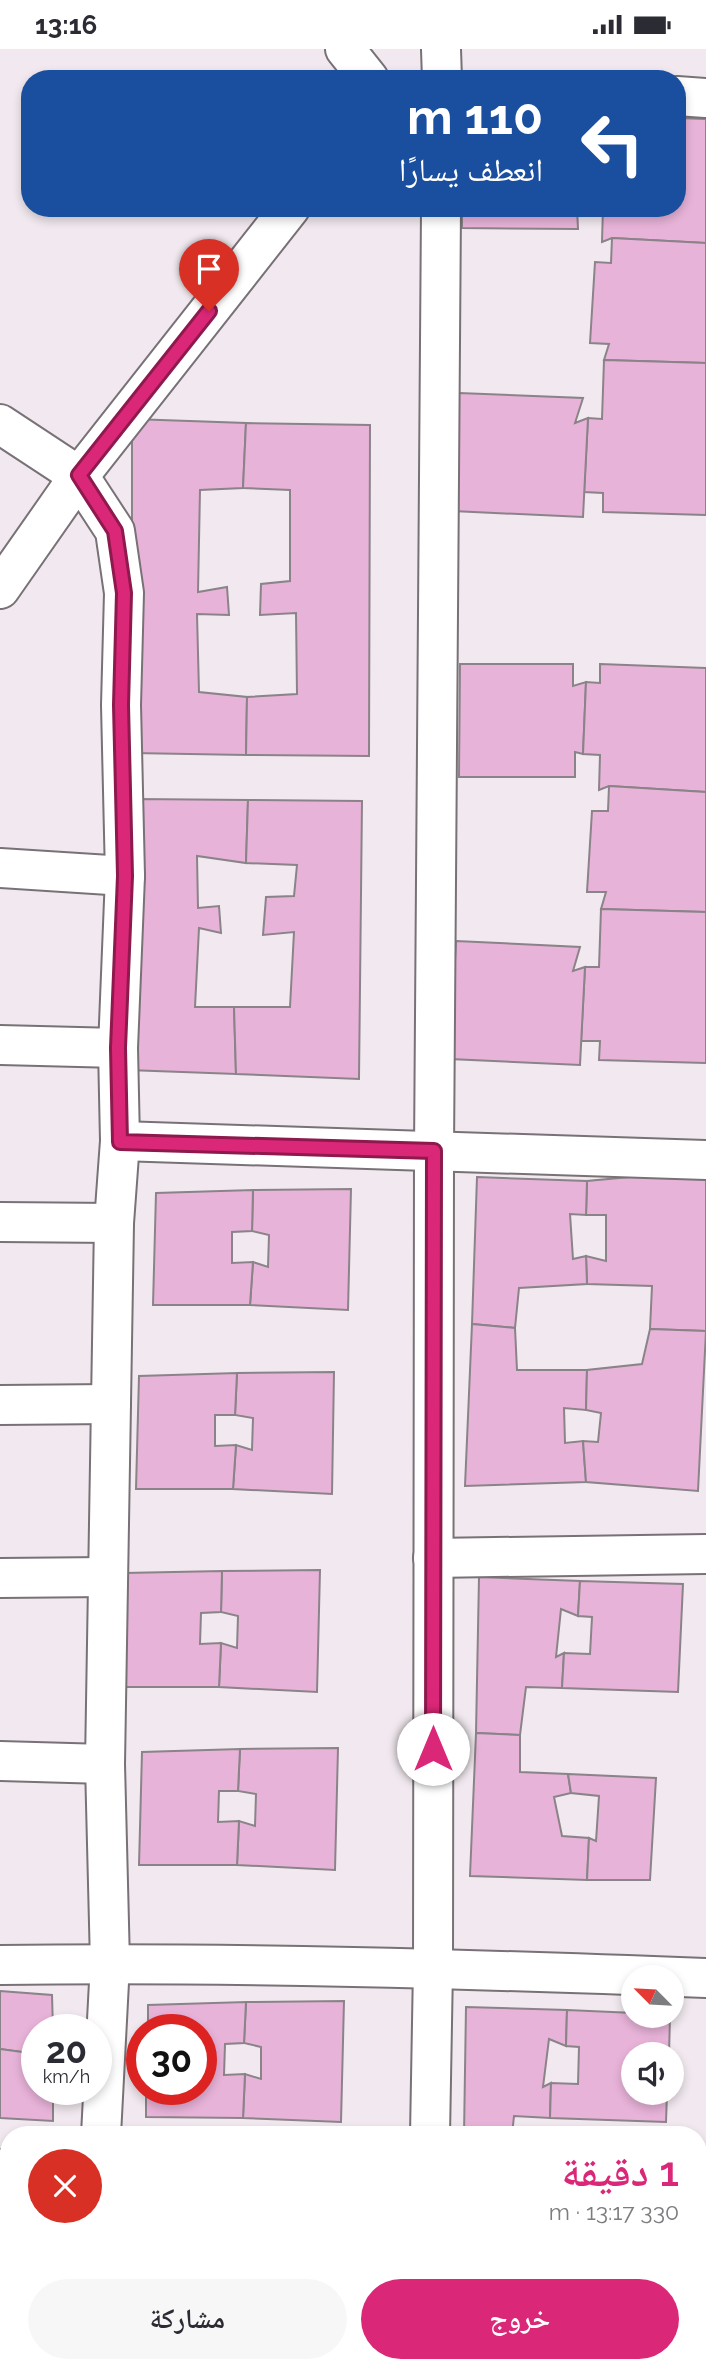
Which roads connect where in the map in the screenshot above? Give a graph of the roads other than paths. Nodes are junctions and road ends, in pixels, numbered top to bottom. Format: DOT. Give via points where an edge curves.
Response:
graph roads {
  1 [pos="345,49"];
  2 [pos="441,49"];
  3 [pos="362,70"];
  4 [pos="442,70"];
  5 [pos="686,97"];
  6 [pos="706,98"];
  7 [pos="283,217"];
  8 [pos="441,217"];
  9 [pos="0,424"];
  10 [pos="79,475"];
  11 [pos="0,589"];
  12 [pos="0,868"];
  13 [pos="125,876"];
  14 [pos="0,1045"];
  15 [pos="118,1048"];
  16 [pos="120,1142"];
  17 [pos="434,1151"];
  18 [pos="706,1160"];
  19 [pos="0,1221"];
  20 [pos="114,1223"];
  21 [pos="111,1404"];
  22 [pos="0,1405"];
  23 [pos="706,1555"];
  24 [pos="433,1558"];
  25 [pos="107,1577"];
  26 [pos="0,1578"];
  27 [pos="0,1761"];
  28 [pos="105,1764"];
  29 [pos="110,1963"];
  30 [pos="0,1965"];
  31 [pos="433,1968"];
  32 [pos="706,1978"];
  33 [pos="101,2126"];
  34 [pos="430,2126"];
  1 -- 3 [label="street"];
  2 -- 4 [label="street"];
  5 -- 6 [label="street"];
  7 -- 10 [label="street"];
  8 -- 17 [label="street"];
  9 -- 10 [label="street"];
  10 -- 11 [label="street"];
  10 -- 13 [label="street" via="115,531 124,593"];
  12 -- 13 [label="street"];
  13 -- 15 [label="street"];
  14 -- 15 [label="street"];
  15 -- 16 [label="street"];
  16 -- 17 [label="street"];
  16 -- 20 [label="street"];
  17 -- 18 [label="street"];
  17 -- 24 [label="street"];
  19 -- 20 [label="street"];
  20 -- 21 [label="street"];
  21 -- 22 [label="street"];
  21 -- 25 [label="street"];
  23 -- 24 [label="street"];
  24 -- 31 [label="street"];
  25 -- 26 [label="street"];
  25 -- 28 [label="street"];
  27 -- 28 [label="street"];
  28 -- 29 [label="street"];
  29 -- 30 [label="street"];
  29 -- 31 [label="street"];
  29 -- 33 [label="street"];
  31 -- 32 [label="street"];
  31 -- 34 [label="street"];
}
